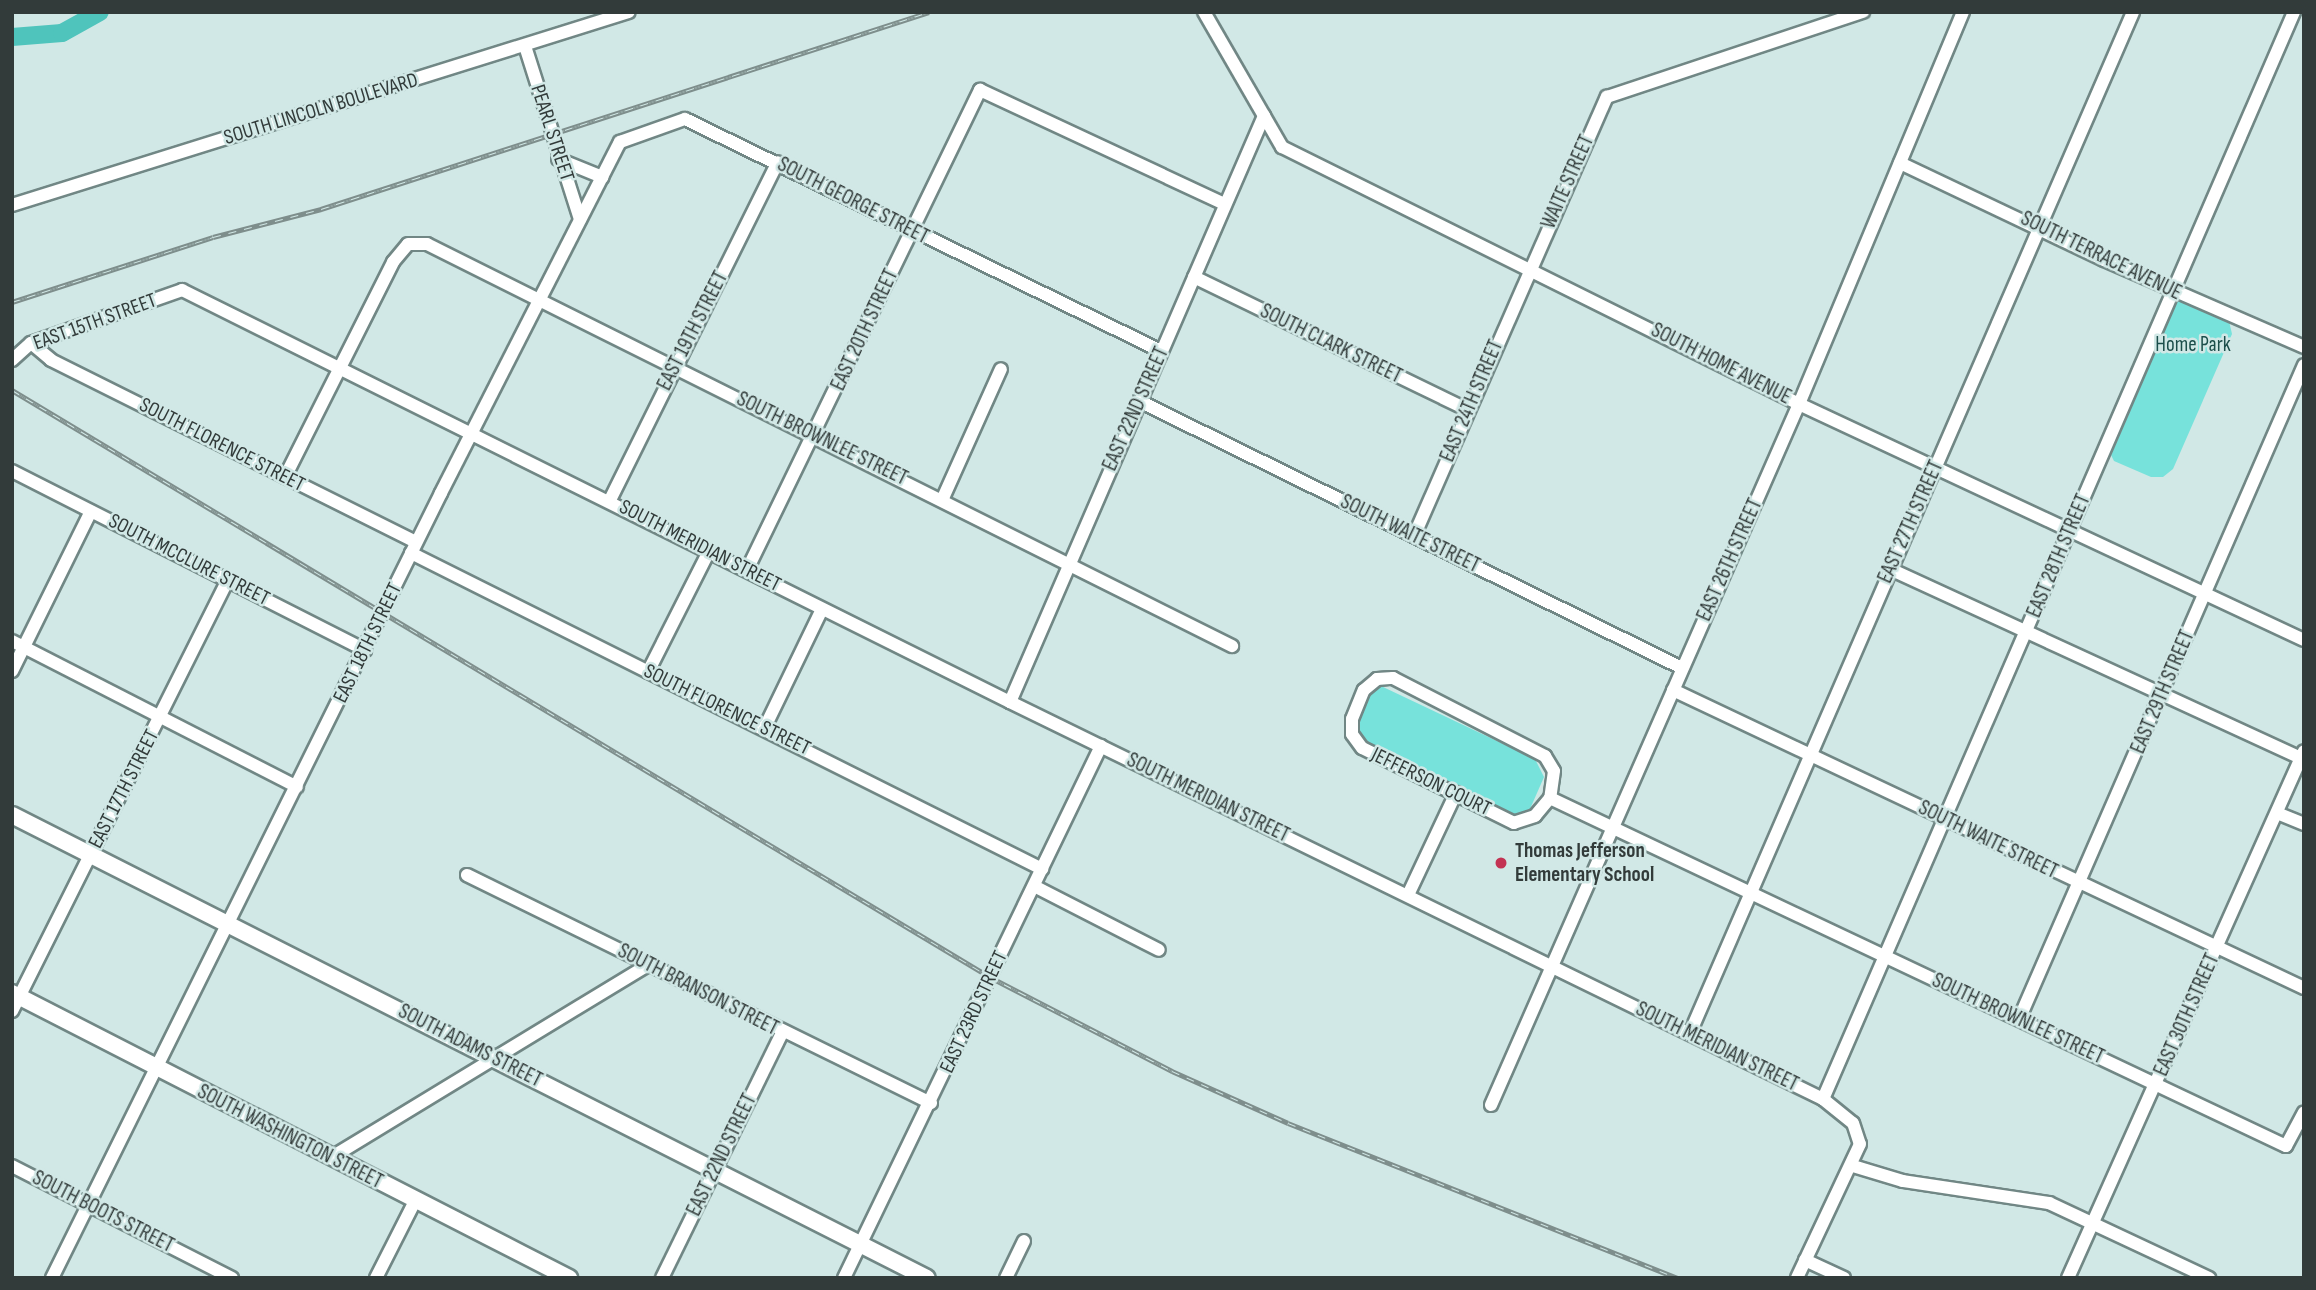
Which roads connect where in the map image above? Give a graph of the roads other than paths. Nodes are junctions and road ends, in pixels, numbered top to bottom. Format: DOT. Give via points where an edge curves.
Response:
graph roads {
  1 [pos="629,12"];
  2 [pos="1205,12"];
  3 [pos="1863,12"];
  4 [pos="1963,12"];
  5 [pos="2133,12"];
  6 [pos="2294,12"];
  7 [pos="525,46"];
  8 [pos="1264,116"];
  9 [pos="558,159"];
  10 [pos="778,162"];
  11 [pos="1900,163"];
  12 [pos="602,177"];
  13 [pos="1225,204"];
  14 [pos="12,205"];
  15 [pos="580,219"];
  16 [pos="2040,226"];
  17 [pos="911,233"];
  18 [pos="1530,267"];
  19 [pos="1194,277"];
  20 [pos="182,290"];
  21 [pos="2172,291"];
  22 [pos="540,299"];
  23 [pos="31,343"];
  24 [pos="2304,347"];
  25 [pos="1161,351"];
  26 [pos="12,360"];
  27 [pos="676,365"];
  28 [pos="2304,365"];
  29 [pos="341,367"];
  30 [pos="1001,369"];
  31 [pos="1139,401"];
  32 [pos="1799,404"];
  33 [pos="1468,410"];
  34 [pos="473,434"];
  35 [pos="815,436"];
  36 [pos="1937,466"];
  37 [pos="12,471"];
  38 [pos="285,477"];
  39 [pos="943,498"];
  40 [pos="610,500"];
  41 [pos="91,510"];
  42 [pos="2070,530"];
  43 [pos="1414,536"];
  44 [pos="414,548"];
  45 [pos="709,551"];
  46 [pos="1069,563"];
  47 [pos="1890,569"];
  48 [pos="747,570"];
  49 [pos="228,581"];
  50 [pos="2205,594"];
  51 [pos="822,609"];
  52 [pos="2028,630"];
  53 [pos="2304,640"];
  54 [pos="18,644"];
  55 [pos="1232,646"];
  56 [pos="365,650"];
  57 [pos="1682,668"];
  58 [pos="12,671"];
  59 [pos="648,672"];
  60 [pos="1673,690"];
  61 [pos="2164,692"];
  62 [pos="1010,702"];
  63 [pos="160,716"];
  64 [pos="765,727"];
  65 [pos="1101,746"];
  66 [pos="2302,755"];
  67 [pos="1810,758"];
  68 [pos="297,787"];
  69 [pos="1456,793"];
  70 [pos="1550,798"];
  71 [pos="2277,813"];
  72 [pos="12,815"];
  73 [pos="1946,818"];
  74 [pos="2304,824"];
  75 [pos="1612,828"];
  76 [pos="90,856"];
  77 [pos="1042,869"];
  78 [pos="467,875"];
  79 [pos="2080,884"];
  80 [pos="1034,886"];
  81 [pos="1751,891"];
  82 [pos="1408,895"];
  83 [pos="228,924"];
  84 [pos="2216,949"];
  85 [pos="1159,950"];
  86 [pos="1884,957"];
  87 [pos="648,965"];
  88 [pos="1554,969"];
  89 [pos="2304,988"];
  90 [pos="15,1000"];
  91 [pos="2020,1017"];
  92 [pos="782,1033"];
  93 [pos="1690,1033"];
  94 [pos="495,1058"];
  95 [pos="156,1068"];
  96 [pos="2156,1084"];
  97 [pos="1823,1100"];
  98 [pos="931,1103"];
  99 [pos="1491,1105"];
  100 [pos="2304,1112"];
  101 [pos="332,1157"];
  102 [pos="12,1166"];
  103 [pos="1853,1166"];
  104 [pos="715,1171"];
  105 [pos="415,1200"];
  106 [pos="89,1205"];
  107 [pos="2094,1223"];
  108 [pos="1024,1241"];
  109 [pos="861,1244"];
  110 [pos="1805,1260"];
  111 [pos="52,1278"];
  112 [pos="232,1278"];
  113 [pos="376,1278"];
  114 [pos="569,1278"];
  115 [pos="662,1278"];
  116 [pos="844,1278"];
  117 [pos="927,1278"];
  118 [pos="1006,1278"];
  119 [pos="1797,1278"];
  120 [pos="1844,1278"];
  121 [pos="2068,1278"];
  122 [pos="2209,1278"];
  1 -- 7 [label="street, SOUTH LINCOLN BOULEVARD"];
  2 -- 8 [label="street, SOUTH HOME AVENUE"];
  3 -- 18 [label="street, WAITE STREET" via="1606,97"];
  4 -- 11 [label="street, EAST 26TH STREET"];
  5 -- 16 [label="street, EAST 27TH STREET"];
  6 -- 21 [label="street, EAST 28TH STREET"];
  7 -- 9 [label="street, PEARL STREET"];
  7 -- 14 [label="street, SOUTH LINCOLN BOULEVARD"];
  8 -- 13 [label="street, EAST 22ND STREET"];
  8 -- 18 [label="street, SOUTH HOME AVENUE" via="1282,147"];
  9 -- 12 [label="street"];
  9 -- 15 [label="street, PEARL STREET"];
  10 -- 12 [label="street, SOUTH GEORGE STREET" via="685,119 620,142"];
  10 -- 17 [label="street, SOUTH GEORGE STREET"];
  10 -- 27 [label="street, EAST 19TH STREET"];
  11 -- 16 [label="street, SOUTH TERRACE AVENUE"];
  11 -- 32 [label="street, EAST 26TH STREET"];
  12 -- 15 [label="street, SOUTH GEORGE STREET"];
  13 -- 17 [label="street, EAST 20TH STREET" via="980,90"];
  13 -- 19 [label="street, EAST 22ND STREET"];
  15 -- 22 [label="street, EAST 18TH STREET"];
  16 -- 21 [label="street, SOUTH TERRACE AVENUE"];
  16 -- 36 [label="street, EAST 27TH STREET"];
  17 -- 25 [label="street, SOUTH GEORGE STREET"];
  17 -- 35 [label="street, EAST 20TH STREET"];
  18 -- 32 [label="street, SOUTH HOME AVENUE"];
  18 -- 33 [label="street, EAST 24TH STREET"];
  19 -- 25 [label="street, EAST 22ND STREET"];
  19 -- 33 [label="street, SOUTH CLARK STREET"];
  20 -- 23 [label="street, EAST 15TH STREET"];
  20 -- 29 [label="street, SOUTH MERIDIAN STREET"];
  21 -- 24 [label="street, SOUTH TERRACE AVENUE"];
  21 -- 42 [label="street, EAST 28TH STREET"];
  22 -- 27 [label="street, SOUTH BROWNLEE STREET"];
  22 -- 29 [label="street, SOUTH BROWNLEE STREET" via="427,244 408,244 393,262"];
  22 -- 34 [label="street, EAST 18TH STREET"];
  23 -- 26 [label="street, EAST 15TH STREET"];
  23 -- 38 [label="street, SOUTH FLORENCE STREET" via="51,360"];
  25 -- 31 [label="street, EAST 22ND STREET"];
  27 -- 35 [label="street, SOUTH BROWNLEE STREET"];
  27 -- 40 [label="street, EAST 19TH STREET"];
  28 -- 50 [label="street, EAST 29TH STREET"];
  29 -- 34 [label="street, SOUTH MERIDIAN STREET"];
  29 -- 38 [label="street"];
  30 -- 39 [label="street"];
  31 -- 43 [label="street, SOUTH WAITE STREET"];
  31 -- 46 [label="street, EAST 22ND STREET"];
  32 -- 36 [label="street, SOUTH HOME AVENUE"];
  32 -- 57 [label="street, EAST 26TH STREET"];
  33 -- 43 [label="street, EAST 24TH STREET"];
  34 -- 40 [label="street, SOUTH MERIDIAN STREET"];
  34 -- 44 [label="street, EAST 18TH STREET"];
  35 -- 39 [label="street, SOUTH BROWNLEE STREET"];
  35 -- 48 [label="street, EAST 20TH STREET"];
  36 -- 42 [label="street, SOUTH HOME AVENUE"];
  36 -- 47 [label="street, EAST 27TH STREET"];
  37 -- 41 [label="street, SOUTH MCCLURE STREET"];
  38 -- 44 [label="street, SOUTH FLORENCE STREET"];
  39 -- 46 [label="street, SOUTH BROWNLEE STREET"];
  40 -- 45 [label="street, SOUTH MERIDIAN STREET"];
  41 -- 49 [label="street, SOUTH MCCLURE STREET"];
  41 -- 54 [label="street"];
  42 -- 50 [label="street, SOUTH HOME AVENUE"];
  42 -- 52 [label="street, EAST 28TH STREET"];
  43 -- 57 [label="street, SOUTH WAITE STREET"];
  44 -- 56 [label="street, EAST 18TH STREET"];
  44 -- 59 [label="street, SOUTH FLORENCE STREET"];
  45 -- 48 [label="street, SOUTH MERIDIAN STREET"];
  45 -- 59 [label="street"];
  46 -- 55 [label="street, SOUTH BROWNLEE STREET"];
  46 -- 62 [label="street, EAST 22ND STREET"];
  47 -- 52 [label="street"];
  47 -- 67 [label="street, EAST 27TH STREET"];
  48 -- 51 [label="street, SOUTH MERIDIAN STREET"];
  49 -- 56 [label="street, SOUTH MCCLURE STREET"];
  49 -- 63 [label="street, EAST 17TH STREET"];
  50 -- 53 [label="street, SOUTH HOME AVENUE"];
  50 -- 61 [label="street, EAST 29TH STREET"];
  51 -- 62 [label="street, SOUTH MERIDIAN STREET"];
  51 -- 64 [label="street"];
  52 -- 61 [label="street"];
  52 -- 73 [label="street, EAST 28TH STREET"];
  54 -- 58 [label="street"];
  54 -- 63 [label="street"];
  56 -- 68 [label="street, EAST 18TH STREET"];
  57 -- 60 [label="street, EAST 26TH STREET"];
  59 -- 64 [label="street, SOUTH FLORENCE STREET"];
  60 -- 67 [label="street, SOUTH WAITE STREET"];
  60 -- 75 [label="street, EAST 26TH STREET"];
  61 -- 66 [label="street"];
  61 -- 79 [label="street, EAST 29TH STREET"];
  62 -- 65 [label="street, SOUTH MERIDIAN STREET"];
  63 -- 68 [label="street"];
  63 -- 76 [label="street, EAST 17TH STREET"];
  64 -- 77 [label="street, SOUTH FLORENCE STREET"];
  65 -- 77 [label="street, EAST 23RD STREET"];
  65 -- 82 [label="street, SOUTH MERIDIAN STREET"];
  66 -- 71 [label="street, EAST 30TH STREET"];
  67 -- 73 [label="street, SOUTH WAITE STREET"];
  67 -- 81 [label="street, EAST 27TH STREET"];
  68 -- 83 [label="street, EAST 18TH STREET"];
  69 -- 70 [label="street, JEFFERSON COURT" via="1514,824 1535,816"];
  69 -- 70 [label="street, JEFFERSON COURT" via="1362,748 1352,734 1352,719 1364,690 1377,679 1393,678 1545,756 1554,771"];
  69 -- 82 [label="street"];
  70 -- 75 [label="street, SOUTH BROWNLEE STREET"];
  71 -- 74 [label="street"];
  71 -- 84 [label="street, EAST 30TH STREET"];
  72 -- 76 [label="main road, SOUTH ADAMS STREET"];
  73 -- 79 [label="street, SOUTH WAITE STREET"];
  73 -- 86 [label="street, EAST 28TH STREET"];
  75 -- 81 [label="street, SOUTH BROWNLEE STREET"];
  75 -- 88 [label="street, EAST 26TH STREET"];
  76 -- 83 [label="main road, SOUTH ADAMS STREET"];
  76 -- 90 [label="street, EAST 17TH STREET"];
  77 -- 80 [label="street, EAST 23RD STREET"];
  78 -- 87 [label="street, SOUTH BRANSON STREET"];
  79 -- 84 [label="street, SOUTH WAITE STREET"];
  79 -- 91 [label="street, EAST 29TH STREET"];
  80 -- 85 [label="street"];
  80 -- 98 [label="street, EAST 23RD STREET"];
  81 -- 86 [label="street, SOUTH BROWNLEE STREET"];
  81 -- 93 [label="street, EAST 27TH STREET"];
  82 -- 88 [label="street, SOUTH MERIDIAN STREET"];
  83 -- 94 [label="main road, SOUTH ADAMS STREET"];
  83 -- 95 [label="street, EAST 18TH STREET"];
  84 -- 89 [label="street, SOUTH WAITE STREET"];
  84 -- 96 [label="street, EAST 30TH STREET"];
  86 -- 91 [label="street, SOUTH BROWNLEE STREET"];
  86 -- 97 [label="street, EAST 28TH STREET"];
  87 -- 92 [label="street, SOUTH BRANSON STREET"];
  87 -- 94 [label="street"];
  88 -- 93 [label="street, SOUTH MERIDIAN STREET"];
  88 -- 99 [label="street, EAST 26TH STREET"];
  90 -- 95 [label="main road, SOUTH WASHINGTON STREET"];
  91 -- 96 [label="street, SOUTH BROWNLEE STREET"];
  92 -- 98 [label="street, SOUTH BRANSON STREET"];
  92 -- 104 [label="street, EAST 22ND STREET"];
  93 -- 97 [label="street, SOUTH MERIDIAN STREET"];
  94 -- 101 [label="street"];
  94 -- 104 [label="main road, SOUTH ADAMS STREET"];
  95 -- 101 [label="main road, SOUTH WASHINGTON STREET"];
  95 -- 106 [label="street, EAST 18TH STREET"];
  96 -- 100 [label="street, SOUTH BROWNLEE STREET" via="2286,1146"];
  96 -- 107 [label="street, EAST 30TH STREET"];
  97 -- 103 [label="street, SOUTH MERIDIAN STREET" via="1853,1122 1860,1144"];
  98 -- 109 [label="street, EAST 23RD STREET"];
  101 -- 105 [label="main road, SOUTH WASHINGTON STREET"];
  102 -- 106 [label="street, SOUTH BOOTS STREET"];
  103 -- 107 [label="street" via="1903,1181 2049,1203"];
  103 -- 110 [label="street"];
  104 -- 109 [label="main road, SOUTH ADAMS STREET"];
  104 -- 115 [label="street, EAST 22ND STREET"];
  105 -- 113 [label="street"];
  105 -- 114 [label="main road, SOUTH WASHINGTON STREET"];
  106 -- 111 [label="street, EAST 18TH STREET"];
  106 -- 112 [label="street, SOUTH BOOTS STREET"];
  107 -- 121 [label="street, EAST 30TH STREET"];
  107 -- 122 [label="street"];
  108 -- 118 [label="street"];
  109 -- 116 [label="street, EAST 23RD STREET"];
  109 -- 117 [label="main road, SOUTH ADAMS STREET"];
  110 -- 119 [label="street"];
  110 -- 120 [label="street"];
}
